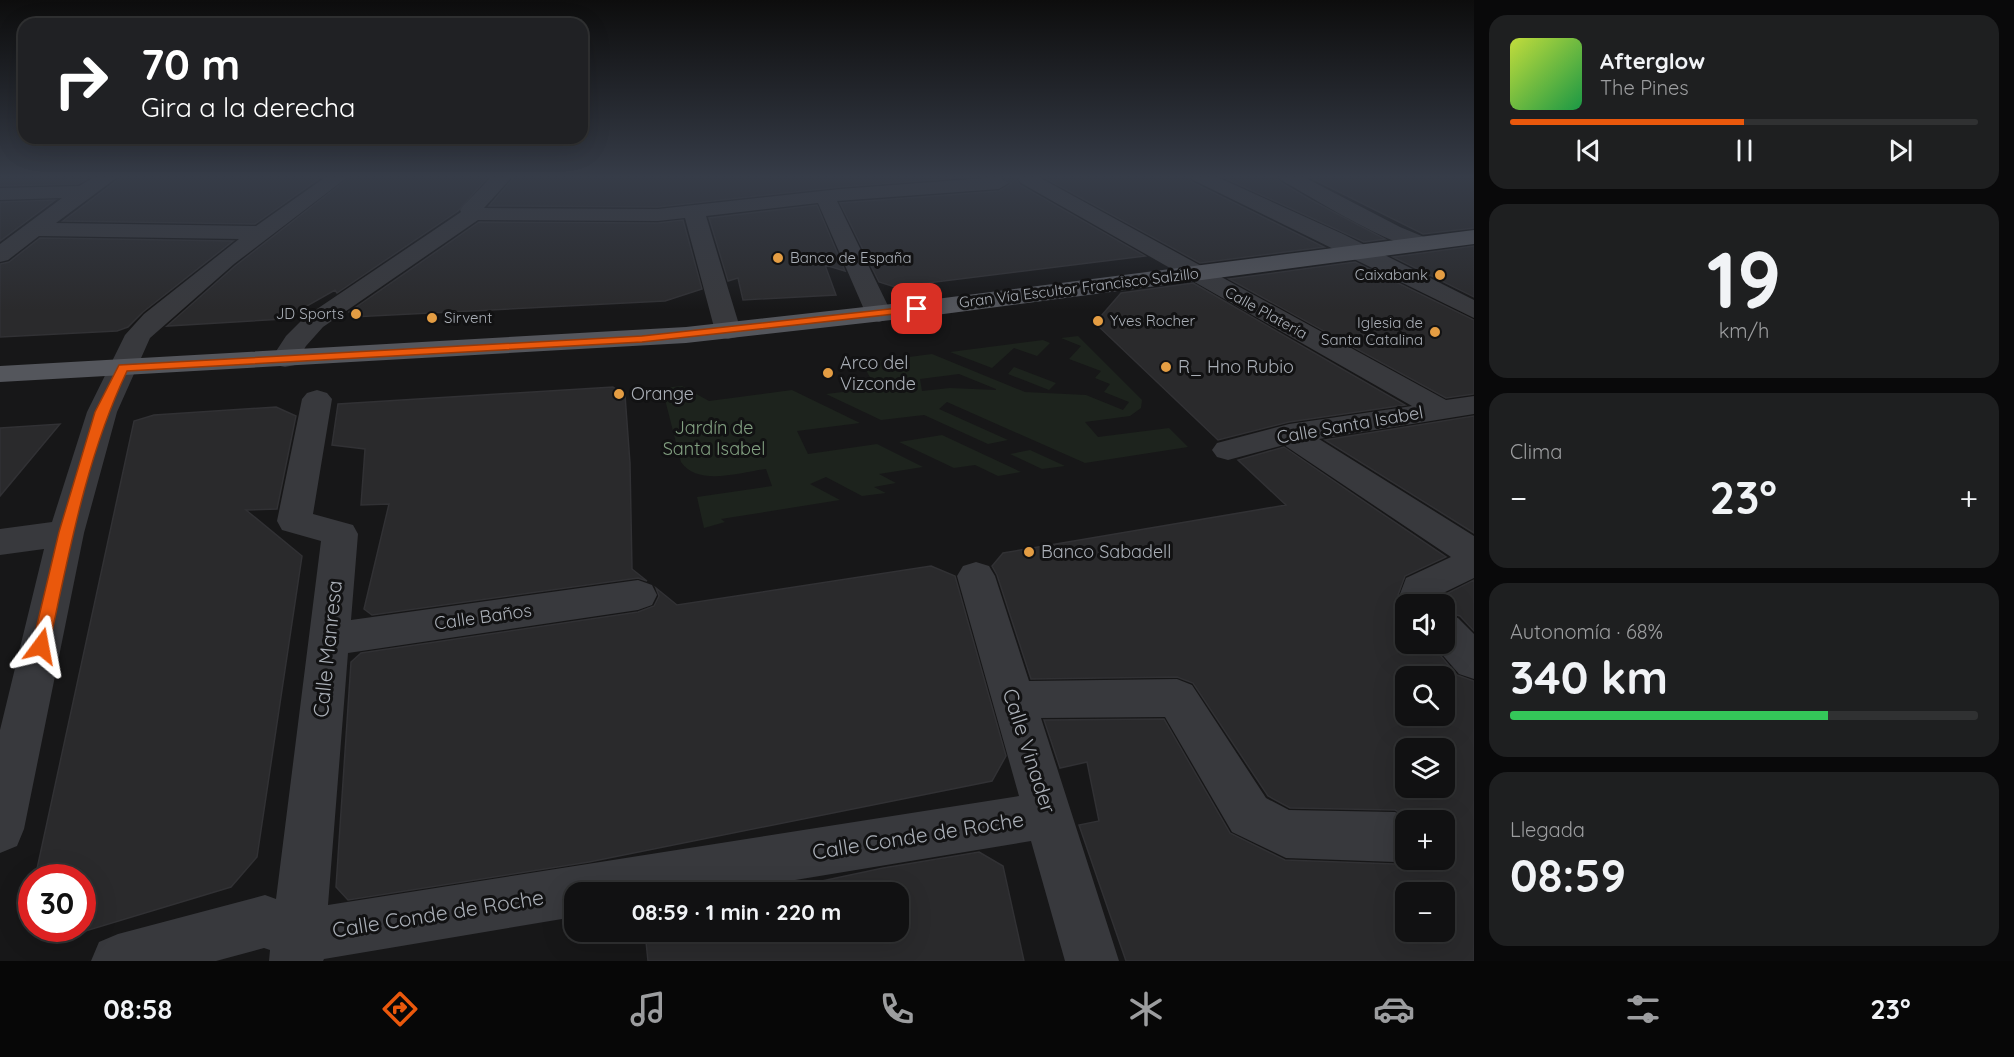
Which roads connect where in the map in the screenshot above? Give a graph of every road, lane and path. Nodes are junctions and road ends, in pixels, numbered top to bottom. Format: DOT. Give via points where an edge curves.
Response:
graph roads {
  1 [pos="45,221"];
  2 [pos="277,221"];
  3 [pos="463,221"];
  4 [pos="697,221"];
  5 [pos="836,221"];
  6 [pos="1101,221"];
  7 [pos="1294,221"];
  8 [pos="1371,221"];
  9 [pos="34,229"];
  10 [pos="262,232"];
  11 [pos="1474,237"];
  12 [pos="1421,244"];
  13 [pos="1360,252"];
  14 [pos="0,255"];
  15 [pos="1194,274"];
  16 [pos="1474,310"];
  17 [pos="879,314"];
  18 [pos="728,331"];
  19 [pos="285,359"];
  20 [pos="123,368"];
  21 [pos="0,374"];
  22 [pos="317,399"];
  23 [pos="1474,405"];
  24 [pos="1441,410"];
  25 [pos="1289,434"];
  26 [pos="1228,450"];
  27 [pos="66,532"];
  28 [pos="0,542"];
  29 [pos="1474,554"];
  30 [pos="1474,562"];
  31 [pos="976,576"];
  32 [pos="1421,594"];
  33 [pos="638,595"];
  34 [pos="329,639"];
  35 [pos="1455,641"];
  36 [pos="1474,662"];
  37 [pos="1012,700"];
  38 [pos="1049,815"];
  39 [pos="0,829"];
  40 [pos="1395,837"];
  41 [pos="297,949"];
  42 [pos="118,961"];
  43 [pos="1092,961"];
  1 -- 9 [label="street"];
  2 -- 10 [label="street"];
  3 -- 19 [label="street" via="315,322"];
  4 -- 18 [label="street"];
  5 -- 17 [label="street"];
  6 -- 15 [label="street, Calle Platería"];
  7 -- 13 [label="street"];
  8 -- 12 [label="street"];
  9 -- 10 [label="street"];
  9 -- 14 [label="street"];
  10 -- 20 [label="street" via="144,327"];
  11 -- 12 [label="main road, Gran Vía Escultor Francisco Salzillo"];
  12 -- 13 [label="main road, Gran Vía Escultor Francisco Salzillo"];
  13 -- 15 [label="main road, Gran Vía Escultor Francisco Salzillo"];
  13 -- 16 [label="street"];
  15 -- 17 [label="main road, Gran Vía Escultor Francisco Salzillo"];
  15 -- 24 [label="street, Calle Platería"];
  17 -- 18 [label="main road, Gran Vía Escultor Francisco Salzillo"];
  18 -- 19 [label="main road, Gran Vía Escultor Francisco Salzillo"];
  19 -- 20 [label="main road, Gran Vía Escultor Francisco Salzillo"];
  20 -- 21 [label="main road, Gran Vía Escultor Francisco Salzillo"];
  20 -- 27 [label="street" via="102,412"];
  22 -- 34 [label="street, Calle Manresa" via="294,521 340,534"];
  23 -- 24 [label="street, Calle Santa Isabel"];
  24 -- 25 [label="street, Calle Santa Isabel"];
  25 -- 26 [label="street, Calle Santa Isabel"];
  25 -- 29 [label="street"];
  27 -- 28 [label="street"];
  27 -- 39 [label="street"];
  30 -- 32 [label="street" via="1419,588"];
  31 -- 37 [label="street, Calle Vinader"];
  33 -- 34 [label="street, Calle Baños"];
  34 -- 41 [label="street, Calle Manresa"];
  35 -- 36 [label="street"];
  37 -- 38 [label="street, Calle Vinader"];
  37 -- 40 [label="street" via="1177,698 1249,815 1286,834"];
  38 -- 41 [label="street, Calle Conde de Roche"];
  38 -- 43 [label="street, Calle Vinader"];
  41 -- 42 [label="street" via="265,921"];
}
